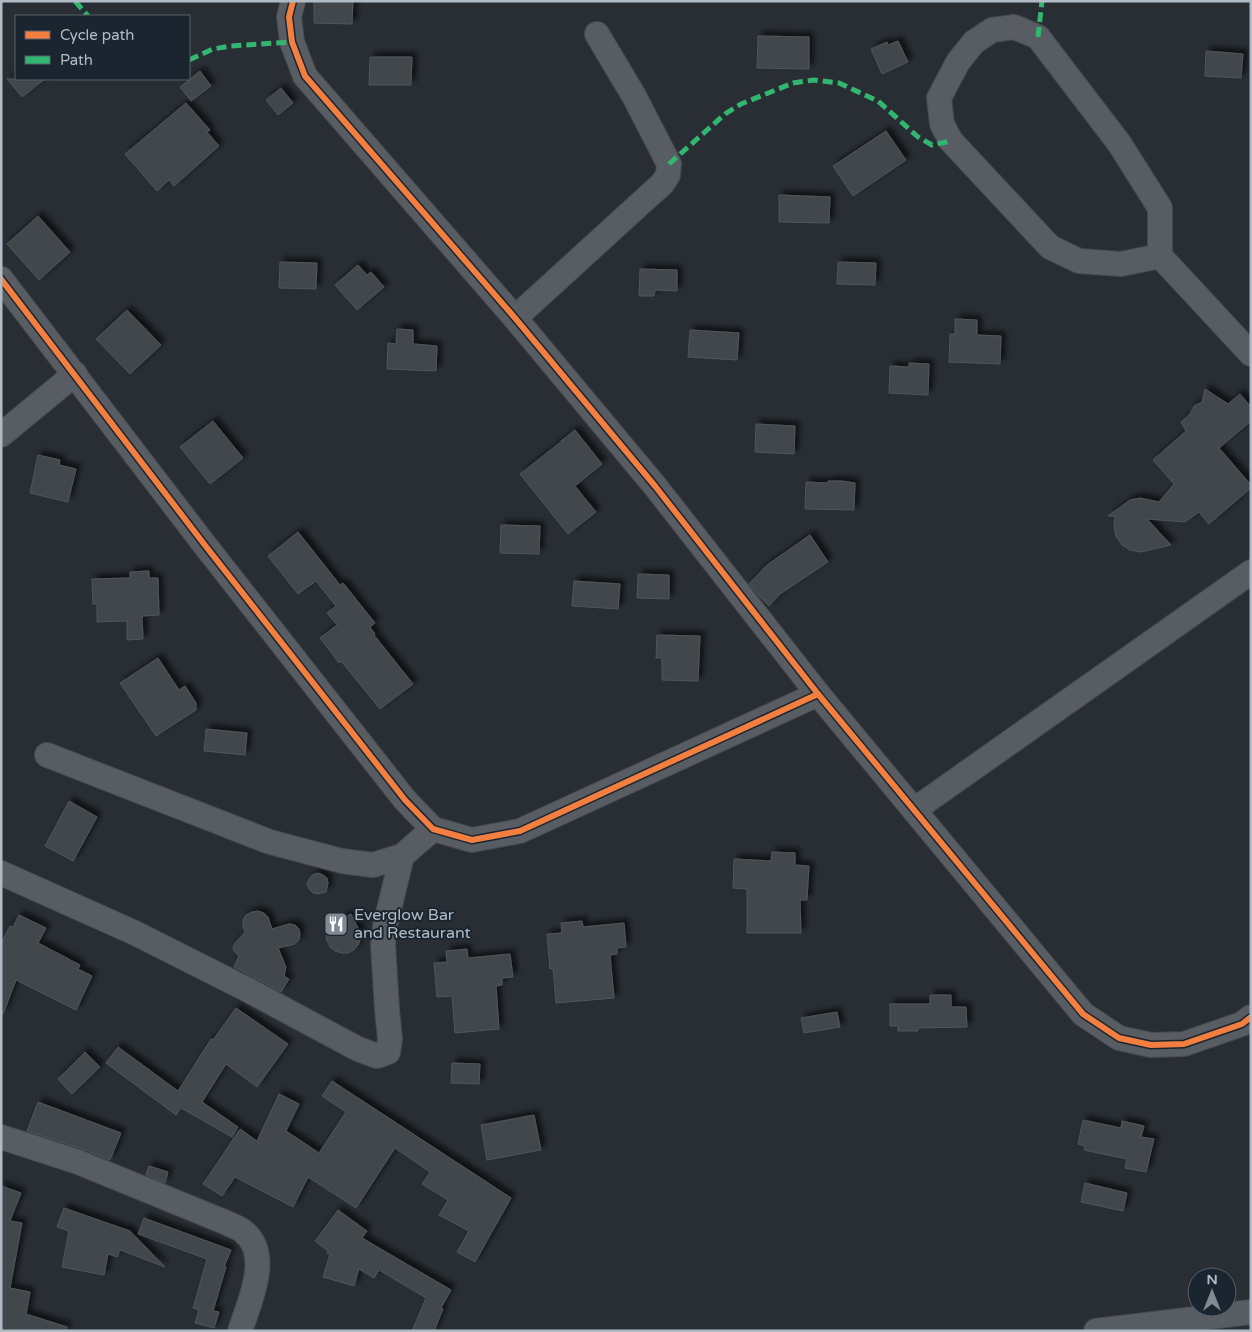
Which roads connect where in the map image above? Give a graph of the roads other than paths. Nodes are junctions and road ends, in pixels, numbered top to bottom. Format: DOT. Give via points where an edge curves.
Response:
graph roads {
  1 [pos="293,1"];
  2 [pos="597,34"];
  3 [pos="1160,256"];
  4 [pos="1,279"];
  5 [pos="515,318"];
  6 [pos="1251,354"];
  7 [pos="75,374"];
  8 [pos="1,434"];
  9 [pos="1251,572"];
  10 [pos="818,694"];
  11 [pos="48,755"];
  12 [pos="914,810"];
  13 [pos="433,829"];
  14 [pos="402,856"];
  15 [pos="1,873"];
  16 [pos="1251,1017"];
  17 [pos="1,1137"];
  18 [pos="1251,1312"];
  19 [pos="240,1331"];
  20 [pos="1096,1331"];
  1 -- 5 [label="street" via="289,17 292,42 305,76"];
  2 -- 5 [label="street" via="653,130 669,164 668,175"];
  3 -- 3 [label="street" via="1121,264 1080,261 1050,247 951,141 942,124 939,98 958,62 974,42 992,30 1014,27 1038,37 1119,143 1160,208"];
  3 -- 6 [label="street"];
  4 -- 7 [label="street"];
  5 -- 10 [label="street" via="655,486"];
  7 -- 8 [label="street"];
  7 -- 13 [label="street" via="210,552 400,793"];
  9 -- 12 [label="street"];
  10 -- 12 [label="street"];
  10 -- 13 [label="street" via="520,831 472,840"];
  11 -- 14 [label="street" via="270,842 372,866"];
  12 -- 16 [label="street" via="1083,1014 1119,1038 1151,1045 1184,1044 1242,1024"];
  13 -- 14 [label="street"];
  14 -- 15 [label="street" via="382,945 390,1039 388,1052 377,1056 135,932"];
  17 -- 19 [label="street" via="78,1162 244,1232 252,1242 258,1262 256,1280"];
  18 -- 20 [label="street"];
}
